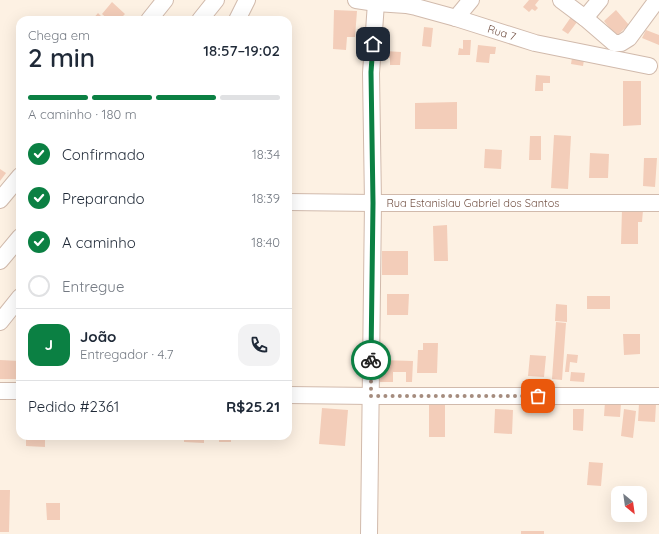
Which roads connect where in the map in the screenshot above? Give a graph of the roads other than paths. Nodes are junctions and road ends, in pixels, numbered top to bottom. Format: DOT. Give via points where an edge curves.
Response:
graph roads {
  1 [pos="165,0"];
  2 [pos="216,0"];
  3 [pos="247,0"];
  4 [pos="356,0"];
  5 [pos="471,0"];
  6 [pos="561,0"];
  7 [pos="600,0"];
  8 [pos="657,0"];
  9 [pos="376,3"];
  10 [pos="152,16"];
  11 [pos="203,16"];
  12 [pos="239,16"];
  13 [pos="456,18"];
  14 [pos="586,18"];
  15 [pos="649,66"];
  16 [pos="16,181"];
  17 [pos="0,200"];
  18 [pos="292,202"];
  19 [pos="373,203"];
  20 [pos="659,203"];
  21 [pos="16,248"];
  22 [pos="0,261"];
  23 [pos="16,302"];
  24 [pos="0,322"];
  25 [pos="0,391"];
  26 [pos="16,391"];
  27 [pos="292,395"];
  28 [pos="371,396"];
  29 [pos="659,396"];
  30 [pos="369,534"];
  1 -- 10 [label="street"];
  2 -- 11 [label="street"];
  3 -- 12 [label="street"];
  4 -- 9 [label="street, Rua 7"];
  5 -- 13 [label="street"];
  6 -- 14 [label="street"];
  7 -- 14 [label="street"];
  8 -- 14 [label="street" via="629,38 621,43 614,43"];
  9 -- 13 [label="street, Rua 7" via="406,5"];
  9 -- 19 [label="street" via="371,72"];
  13 -- 15 [label="street, Rua 7" via="535,43"];
  16 -- 17 [label="street"];
  18 -- 19 [label="street, Rua Estanislau Gabriel dos Santos"];
  19 -- 20 [label="street, Rua Estanislau Gabriel dos Santos"];
  19 -- 28 [label="street"];
  21 -- 22 [label="street"];
  23 -- 24 [label="street"];
  25 -- 26 [label="street"];
  27 -- 28 [label="street"];
  28 -- 29 [label="street"];
  28 -- 30 [label="street"];
}
